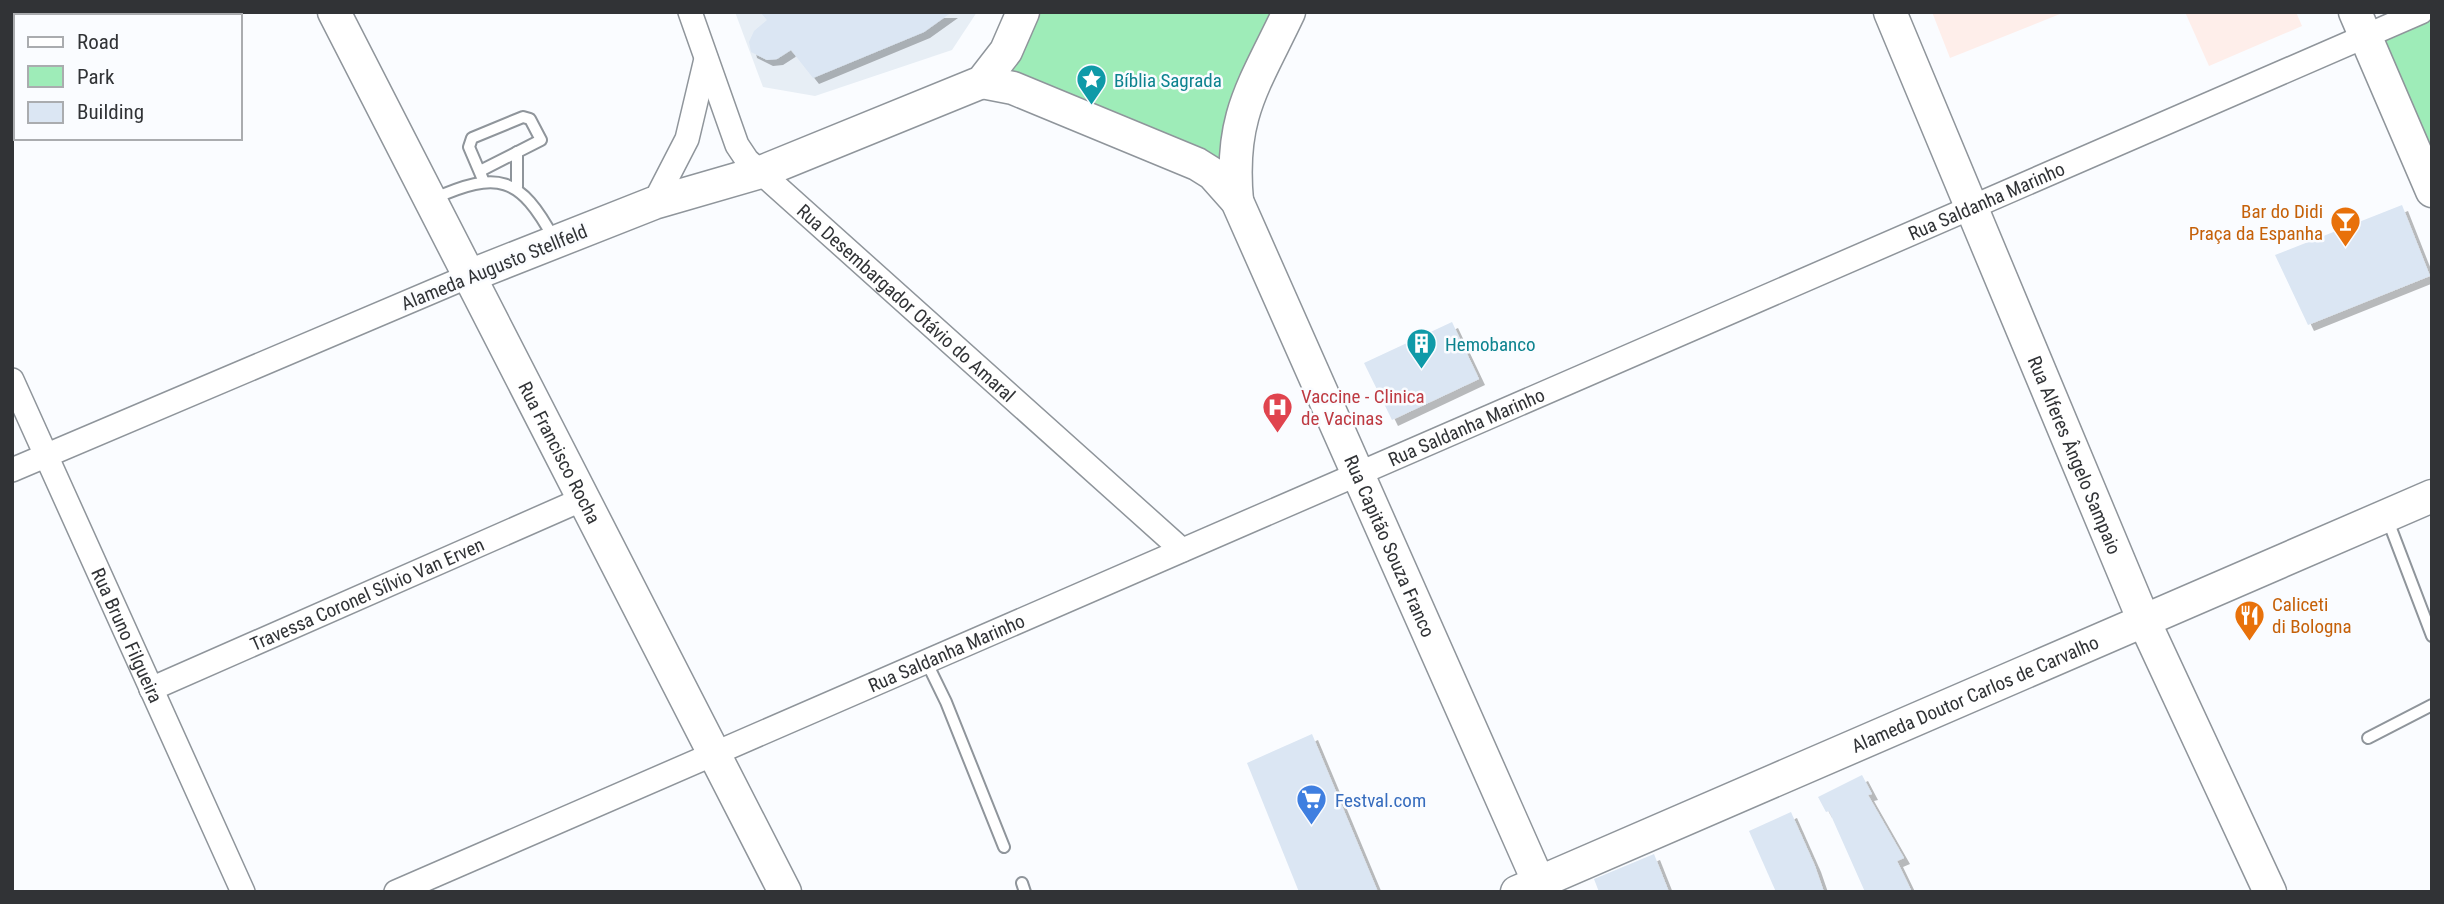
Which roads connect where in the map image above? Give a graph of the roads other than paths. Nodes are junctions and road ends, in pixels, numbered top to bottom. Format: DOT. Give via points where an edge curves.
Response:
graph roads {
  1 [pos="334,12"];
  2 [pos="690,12"];
  3 [pos="1023,12"];
  4 [pos="1289,12"];
  5 [pos="1890,12"];
  6 [pos="2421,12"];
  7 [pos="2360,24"];
  8 [pos="706,59"];
  9 [pos="982,82"];
  10 [pos="517,152"];
  11 [pos="761,172"];
  12 [pos="482,177"];
  13 [pos="517,187"];
  14 [pos="2432,191"];
  15 [pos="430,200"];
  16 [pos="1237,201"];
  17 [pos="654,203"];
  18 [pos="1972,208"];
  19 [pos="555,242"];
  20 [pos="469,276"];
  21 [pos="12,380"];
  22 [pos="46,455"];
  23 [pos="12,470"];
  24 [pos="1358,474"];
  25 [pos="2432,496"];
  26 [pos="583,499"];
  27 [pos="2386,516"];
  28 [pos="1182,550"];
  29 [pos="2144,621"];
  30 [pos="2432,636"];
  31 [pos="926,662"];
  32 [pos="151,689"];
  33 [pos="2432,705"];
  34 [pos="2368,738"];
  35 [pos="715,753"];
  36 [pos="1004,847"];
  37 [pos="1533,889"];
  38 [pos="243,892"];
  39 [pos="396,892"];
  40 [pos="785,892"];
  41 [pos="2270,892"];
  1 -- 15 [label="main road, Rua Francisco Rocha"];
  2 -- 8 [label="street, Rua Desembargador Otávio do Amaral"];
  3 -- 9 [label="main road" via="1006,51"];
  4 -- 16 [label="main road" via="1242,110 1235,147"];
  5 -- 18 [label="main road, Rua Alferes Ângelo Sampaio"];
  6 -- 7 [label="street, Rua Saldanha Marinho"];
  7 -- 14 [label="main road"];
  7 -- 18 [label="street, Rua Saldanha Marinho"];
  8 -- 11 [label="street, Rua Desembargador Otávio do Amaral" via="737,145"];
  8 -- 17 [label="street" via="687,139"];
  9 -- 11 [label="main road, Alameda Augusto Stellfeld"];
  9 -- 16 [label="main road" via="1013,88 1197,164 1213,174"];
  10 -- 12 [label="lane"];
  10 -- 12 [label="lane" via="541,140 530,119 523,117 472,138 469,147"];
  10 -- 13 [label="lane"];
  11 -- 17 [label="main road, Alameda Augusto Stellfeld"];
  11 -- 28 [label="street, Rua Desembargador Otávio do Amaral"];
  12 -- 13 [label="lane"];
  12 -- 15 [label="lane"];
  13 -- 19 [label="lane" via="539,212"];
  15 -- 20 [label="main road, Rua Francisco Rocha"];
  16 -- 24 [label="main road, Rua Capitão Souza Franco"];
  17 -- 19 [label="main road, Alameda Augusto Stellfeld"];
  18 -- 24 [label="street, Rua Saldanha Marinho"];
  18 -- 29 [label="main road, Rua Alferes Ângelo Sampaio"];
  19 -- 20 [label="main road, Alameda Augusto Stellfeld"];
  20 -- 22 [label="street, Alameda Augusto Stellfeld"];
  20 -- 26 [label="main road, Rua Francisco Rocha"];
  21 -- 22 [label="street, Rua Bruno Filgueira"];
  22 -- 23 [label="street, Alameda Augusto Stellfeld"];
  22 -- 32 [label="street, Rua Bruno Filgueira"];
  24 -- 28 [label="street, Rua Saldanha Marinho"];
  24 -- 37 [label="main road, Rua Capitão Souza Franco"];
  25 -- 27 [label="main road, Alameda Doutor Carlos de Carvalho"];
  26 -- 32 [label="street, Travessa Coronel Sílvio Van Erven"];
  26 -- 35 [label="main road, Rua Francisco Rocha"];
  27 -- 29 [label="main road, Alameda Doutor Carlos de Carvalho"];
  27 -- 30 [label="lane"];
  28 -- 31 [label="street, Rua Saldanha Marinho"];
  29 -- 37 [label="main road, Alameda Doutor Carlos de Carvalho"];
  29 -- 41 [label="main road, Rua Alferes Ângelo Sampaio"];
  31 -- 35 [label="street, Rua Saldanha Marinho"];
  31 -- 36 [label="lane"];
  32 -- 38 [label="street, Rua Bruno Filgueira"];
  33 -- 34 [label="lane"];
  35 -- 39 [label="street, Rua Saldanha Marinho"];
  35 -- 40 [label="main road, Rua Francisco Rocha"];
}
